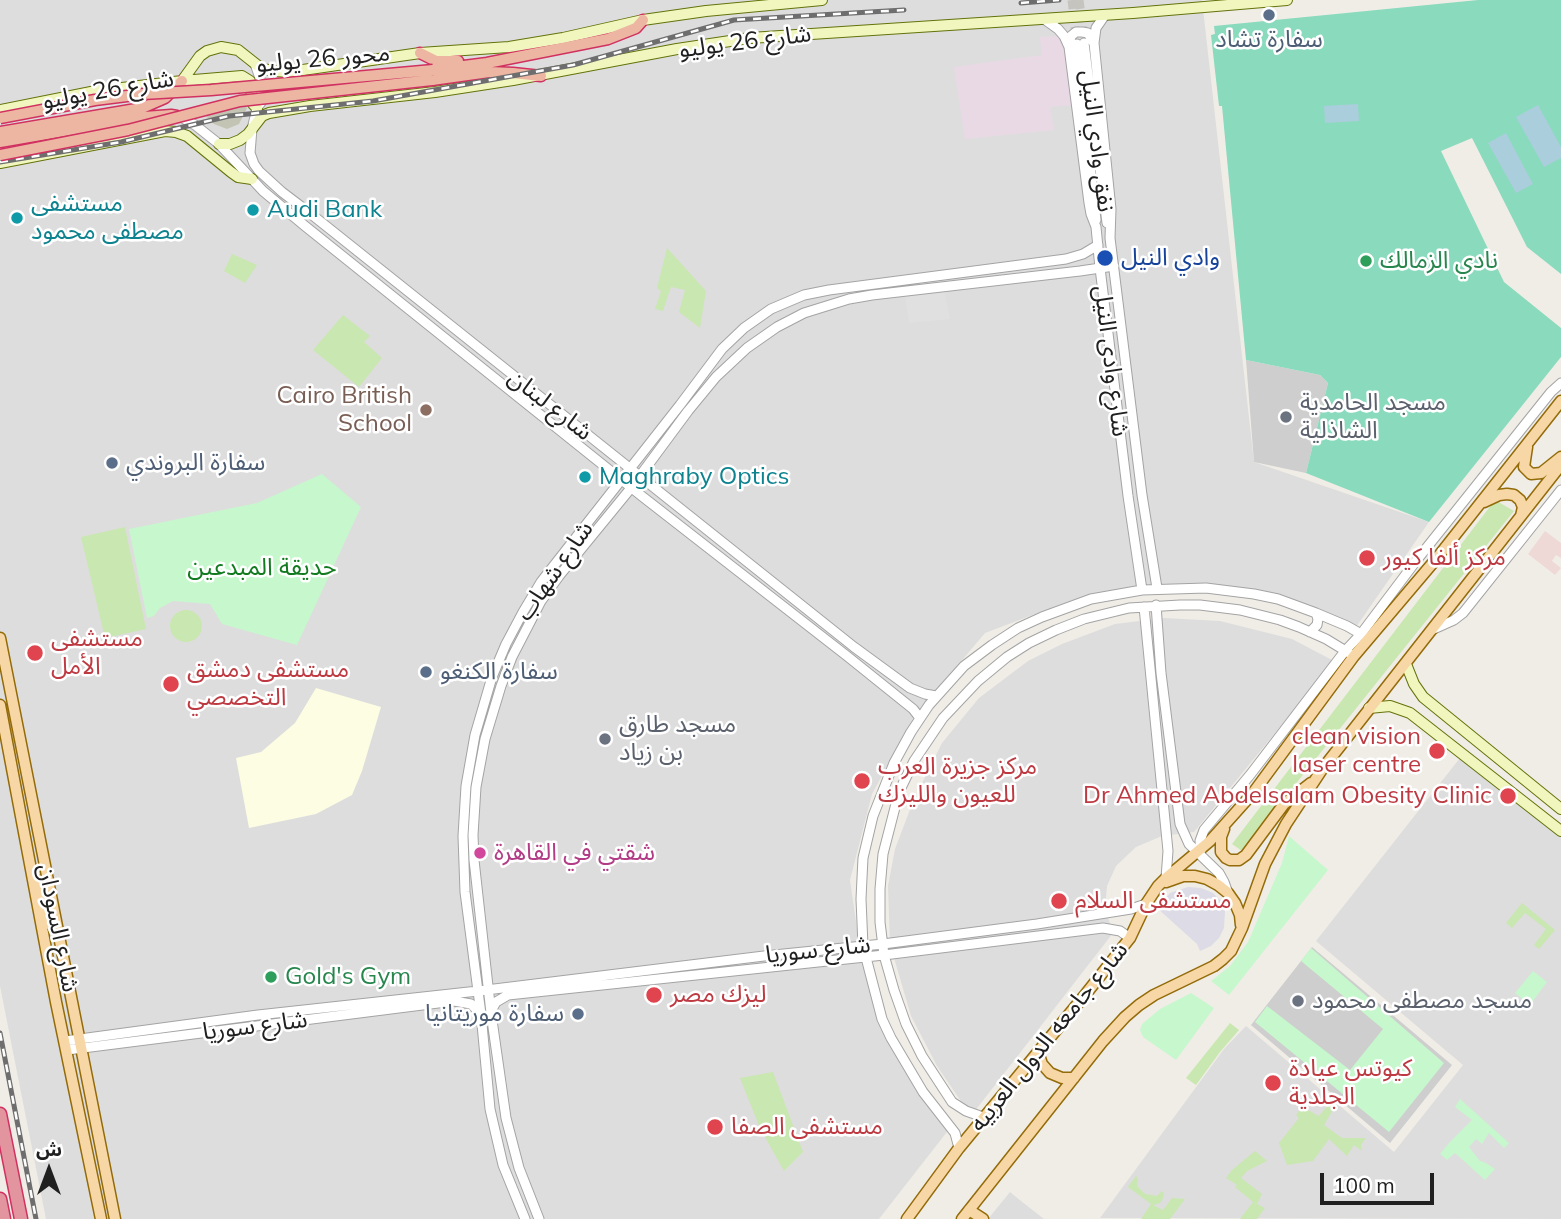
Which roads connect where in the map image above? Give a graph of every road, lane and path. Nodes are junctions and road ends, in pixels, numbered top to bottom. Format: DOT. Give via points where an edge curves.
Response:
graph roads {
  1 [pos="822,0"];
  2 [pos="1287,0"];
  3 [pos="1105,15"];
  4 [pos="1044,19"];
  5 [pos="643,20"];
  6 [pos="1081,44"];
  7 [pos="420,53"];
  8 [pos="506,59"];
  9 [pos="255,64"];
  10 [pos="308,70"];
  11 [pos="432,75"];
  12 [pos="541,76"];
  13 [pos="182,81"];
  14 [pos="310,106"];
  15 [pos="257,108"];
  16 [pos="0,110"];
  17 [pos="181,117"];
  18 [pos="0,118"];
  19 [pos="252,129"];
  20 [pos="0,132"];
  21 [pos="0,142"];
  22 [pos="219,144"];
  23 [pos="0,155"];
  24 [pos="0,163"];
  25 [pos="251,179"];
  26 [pos="300,206"];
  27 [pos="292,215"];
  28 [pos="1098,245"];
  29 [pos="1077,257"];
  30 [pos="1114,266"];
  31 [pos="1100,268"];
  32 [pos="1080,271"];
  33 [pos="1561,383"];
  34 [pos="1561,401"];
  35 [pos="1527,444"];
  36 [pos="1561,457"];
  37 [pos="1561,465"];
  38 [pos="630,468"];
  39 [pos="640,476"];
  40 [pos="621,480"];
  41 [pos="652,486"];
  42 [pos="631,488"];
  43 [pos="1561,490"];
  44 [pos="643,497"];
  45 [pos="1478,505"];
  46 [pos="1521,516"];
  47 [pos="1157,588"];
  48 [pos="1142,590"];
  49 [pos="1156,605"];
  50 [pos="1144,607"];
  51 [pos="1316,613"];
  52 [pos="1018,628"];
  53 [pos="1433,629"];
  54 [pos="1310,632"];
  55 [pos="1365,636"];
  56 [pos="0,638"];
  57 [pos="993,643"];
  58 [pos="1029,643"];
  59 [pos="1349,654"];
  60 [pos="1007,657"];
  61 [pos="1406,664"];
  62 [pos="909,688"];
  63 [pos="936,696"];
  64 [pos="904,701"];
  65 [pos="1415,703"];
  66 [pos="0,704"];
  67 [pos="1369,708"];
  68 [pos="919,718"];
  69 [pos="1315,780"];
  70 [pos="884,787"];
  71 [pos="899,792"];
  72 [pos="1561,809"];
  73 [pos="873,816"];
  74 [pos="891,821"];
  75 [pos="1229,821"];
  76 [pos="1180,824"];
  77 [pos="1166,828"];
  78 [pos="1561,831"];
  79 [pos="1199,851"];
  80 [pos="1163,881"];
  81 [pos="1228,892"];
  82 [pos="1146,904"];
  83 [pos="1242,928"];
  84 [pos="1130,938"];
  85 [pos="883,944"];
  86 [pos="863,946"];
  87 [pos="884,955"];
  88 [pos="864,956"];
  89 [pos="486,967"];
  90 [pos="475,969"];
  91 [pos="570,984"];
  92 [pos="489,989"];
  93 [pos="478,991"];
  94 [pos="56,1002"];
  95 [pos="491,1013"];
  96 [pos="481,1014"];
  97 [pos="81,1043"];
  98 [pos="66,1046"];
  99 [pos="1038,1052"];
  100 [pos="1074,1078"];
  101 [pos="952,1102"];
  102 [pos="0,1114"];
  103 [pos="940,1114"];
  104 [pos="983,1117"];
  105 [pos="958,1148"];
  106 [pos="0,1199"];
  107 [pos="966,1214"];
  108 [pos="22,1217"];
  109 [pos="4,1219"];
  110 [pos="101,1219"];
  111 [pos="115,1219"];
  112 [pos="525,1219"];
  113 [pos="539,1219"];
  114 [pos="907,1219"];
  115 [pos="983,1219"];
  1 -- 5 [label="main road, شارع 26 يوليو"];
  2 -- 3 [label="main road, شارع 26 يوليو"];
  3 -- 4 [label="main road, شارع 26 يوليو"];
  3 -- 6 [label="street, شارع وادى النيل"];
  4 -- 6 [label="street"];
  4 -- 12 [label="main road, شارع 26 يوليو" via="750,38"];
  5 -- 7 [label="main road, شارع 26 يوليو" via="528,44"];
  5 -- 8 [label="highway, محور 26 يوليو" via="615,37"];
  6 -- 28 [label="street, شارع وادى النيل" via="1088,203"];
  6 -- 30 [label="street, شارع وادى النيل" via="1111,209"];
  7 -- 8 [label="highway" via="442,62"];
  7 -- 10 [label="main road, شارع 26 يوليو"];
  8 -- 11 [label="highway, محور 26 يوليو"];
  9 -- 10 [label="main road, شارع 26 يوليو" via="275,72"];
  9 -- 13 [label="main road, شارع 26 يوليو" via="233,48 215,48 200,56"];
  9 -- 15 [label="street, شارع لبنان" via="262,101"];
  10 -- 14 [label="main road" via="298,90"];
  11 -- 12 [label="highway, محور 26 يوليو" via="489,72"];
  11 -- 18 [label="highway, محور 26 يوليو, bridge" via="143,94"];
  11 -- 23 [label="highway, محور 26 يوليو, bridge" via="240,101 128,130"];
  12 -- 14 [label="main road, شارع 26 يوليو"];
  13 -- 15 [label="main road" via="242,76 250,82"];
  13 -- 16 [label="main road, شارع 26 يوليو"];
  13 -- 20 [label="highway" via="154,104"];
  14 -- 19 [label="main road, شارع 26 يوليو" via="265,114"];
  15 -- 19 [label="street, شارع لبنان"];
  17 -- 21 [label="highway" via="158,116"];
  17 -- 22 [label="street, شارع لبنان"];
  19 -- 22 [label="main road, شارع 26 يوليو" via="240,140"];
  19 -- 26 [label="street, شارع لبنان" via="254,164"];
  22 -- 25 [label="street, شارع لبنان"];
  24 -- 25 [label="main road, شارع 26 يوليو" via="165,131 187,136 238,177"];
  25 -- 27 [label="street, شارع لبنان"];
  26 -- 27 [label="street"];
  26 -- 38 [label="street, شارع لبنان"];
  27 -- 40 [label="street, شارع لبنان"];
  28 -- 29 [label="street, شارع شهاب"];
  28 -- 31 [label="street, شارع وادى النيل"];
  29 -- 32 [label="street" via="1082,263"];
  29 -- 38 [label="street, شارع شهاب" via="829,290 784,303 756,318 722,349"];
  30 -- 31 [label="street, شارع شهاب"];
  30 -- 47 [label="street, شارع وادى النيل"];
  31 -- 32 [label="street, شارع شهاب"];
  31 -- 48 [label="street, شارع وادى النيل"];
  32 -- 39 [label="street, شارع شهاب" via="872,295 804,313 764,335 731,362"];
  33 -- 55 [label="street" via="1416,561"];
  34 -- 35 [label="main road, شارع جامعه الدول العربيه"];
  35 -- 36 [label="main road" via="1524,467 1531,474 1541,473"];
  35 -- 45 [label="main road, شارع جامعه الدول العربيه"];
  37 -- 46 [label="main road, شارع جامعه الدول العربيه"];
  38 -- 39 [label="street, شارع لبنان"];
  38 -- 40 [label="street, شارع شهاب"];
  39 -- 41 [label="street, شارع لبنان"];
  39 -- 42 [label="street, شارع شهاب"];
  40 -- 42 [label="street, شارع لبنان"];
  40 -- 90 [label="street, شارع شهاب" via="541,582 506,644 482,707 463,811 463,862"];
  41 -- 44 [label="street"];
  41 -- 62 [label="street, شارع لبنان"];
  42 -- 44 [label="street, شارع لبنان"];
  42 -- 89 [label="street, شارع شهاب" via="541,601 512,657 492,715 480,762 474,823"];
  43 -- 53 [label="street" via="1463,613"];
  44 -- 64 [label="street, شارع لبنان"];
  45 -- 46 [label="main road" via="1499,495 1514,495 1523,507"];
  45 -- 55 [label="main road, شارع جامعه الدول العربيه" via="1426,572"];
  46 -- 53 [label="main road, شارع جامعه الدول العربيه"];
  47 -- 48 [label="street"];
  47 -- 51 [label="street" via="1230,590"];
  48 -- 52 [label="street" via="1066,607"];
  49 -- 50 [label="street"];
  49 -- 54 [label="street" via="1240,610"];
  49 -- 76 [label="street"];
  50 -- 58 [label="street" via="1084,619"];
  50 -- 77 [label="street"];
  51 -- 54 [label="street" via="1317,625"];
  51 -- 55 [label="street"];
  52 -- 57 [label="street"];
  52 -- 58 [label="street" via="1019,637"];
  53 -- 61 [label="main road, شارع جامعه الدول العربيه"];
  54 -- 59 [label="street"];
  55 -- 59 [label="main road, شارع جامعه الدول العربيه"];
  56 -- 97 [label="main road, شارع السودان"];
  57 -- 60 [label="street"];
  57 -- 63 [label="street"];
  58 -- 60 [label="street"];
  59 -- 75 [label="main road, شارع جامعه الدول العربيه"];
  59 -- 79 [label="street" via="1204,830"];
  60 -- 71 [label="street" via="943,718"];
  61 -- 65 [label="main road"];
  61 -- 67 [label="main road, شارع جامعه الدول العربيه"];
  62 -- 63 [label="street, شارع لبنان"];
  62 -- 64 [label="street" via="910,696"];
  63 -- 68 [label="street"];
  64 -- 68 [label="street, شارع لبنان"];
  65 -- 67 [label="main road"];
  65 -- 72 [label="main road"];
  65 -- 78 [label="main road"];
  66 -- 94 [label="main road, شارع السودان"];
  66 -- 94 [label="main road" via="11,717 57,970"];
  67 -- 69 [label="main road, شارع جامعه الدول العربيه"];
  68 -- 70 [label="street"];
  69 -- 75 [label="main road" via="1284,804 1246,855 1235,861 1221,852"];
  69 -- 83 [label="main road, شارع جامعه الدول العربيه" via="1265,864"];
  70 -- 71 [label="street" via="891,794"];
  70 -- 73 [label="street"];
  71 -- 74 [label="street"];
  73 -- 74 [label="street" via="883,815"];
  73 -- 86 [label="street" via="863,858"];
  74 -- 85 [label="street" via="880,889"];
  75 -- 79 [label="main road, شارع جامعه الدول العربيه"];
  76 -- 77 [label="street"];
  76 -- 79 [label="street"];
  77 -- 80 [label="street" via="1168,860"];
  79 -- 80 [label="main road, شارع جامعه الدول العربيه"];
  79 -- 81 [label="street" via="1219,873"];
  80 -- 81 [label="main road" via="1195,876"];
  80 -- 82 [label="main road, شارع جامعه الدول العربيه"];
  81 -- 83 [label="main road"];
  82 -- 84 [label="main road, شارع جامعه الدول العربيه"];
  82 -- 85 [label="street, شارع سوريا"];
  83 -- 100 [label="main road, شارع جامعه الدول العربيه" via="1236,943 1214,966 1139,1005"];
  84 -- 87 [label="street, شارع سوريا" via="1103,928"];
  84 -- 99 [label="main road, شارع جامعه الدول العربيه"];
  85 -- 86 [label="street, شارع سوريا"];
  85 -- 87 [label="street"];
  86 -- 88 [label="street"];
  86 -- 91 [label="street, شارع سوريا"];
  87 -- 88 [label="street, شارع سوريا"];
  87 -- 101 [label="street" via="914,1040"];
  88 -- 91 [label="street, شارع سوريا"];
  88 -- 103 [label="street" via="886,1029 911,1075"];
  89 -- 90 [label="street"];
  89 -- 92 [label="street, شارع شهاب"];
  90 -- 93 [label="street, شارع شهاب"];
  91 -- 92 [label="street, شارع سوريا"];
  91 -- 95 [label="street, شارع سوريا" via="508,995 496,1002"];
  92 -- 93 [label="street, شارع سوريا"];
  92 -- 95 [label="street, شارع شهاب"];
  93 -- 96 [label="street, شارع شهاب"];
  93 -- 97 [label="street, شارع سوريا" via="258,1015"];
  94 -- 98 [label="main road, شارع السودان"];
  95 -- 113 [label="street, شارع شهاب" via="506,1118"];
  96 -- 97 [label="street, شارع سوريا" via="471,1004 454,1001"];
  96 -- 112 [label="street, شارع شهاب" via="489,1109 503,1165"];
  97 -- 98 [label="street, شارع سوريا"];
  97 -- 111 [label="main road, شارع السودان"];
  98 -- 110 [label="main road, شارع السودان"];
  99 -- 100 [label="main road" via="1051,1073"];
  99 -- 104 [label="main road, شارع جامعه الدول العربيه"];
  100 -- 107 [label="main road, شارع جامعه الدول العربيه"];
  101 -- 103 [label="street" via="950,1112"];
  101 -- 104 [label="street"];
  102 -- 108 [label="highway"];
  103 -- 105 [label="street" via="955,1133"];
  104 -- 105 [label="main road, شارع جامعه الدول العربيه"];
  105 -- 114 [label="main road, شارع جامعه الدول العربيه"];
  106 -- 109 [label="highway"];
  107 -- 115 [label="main road"];
}
